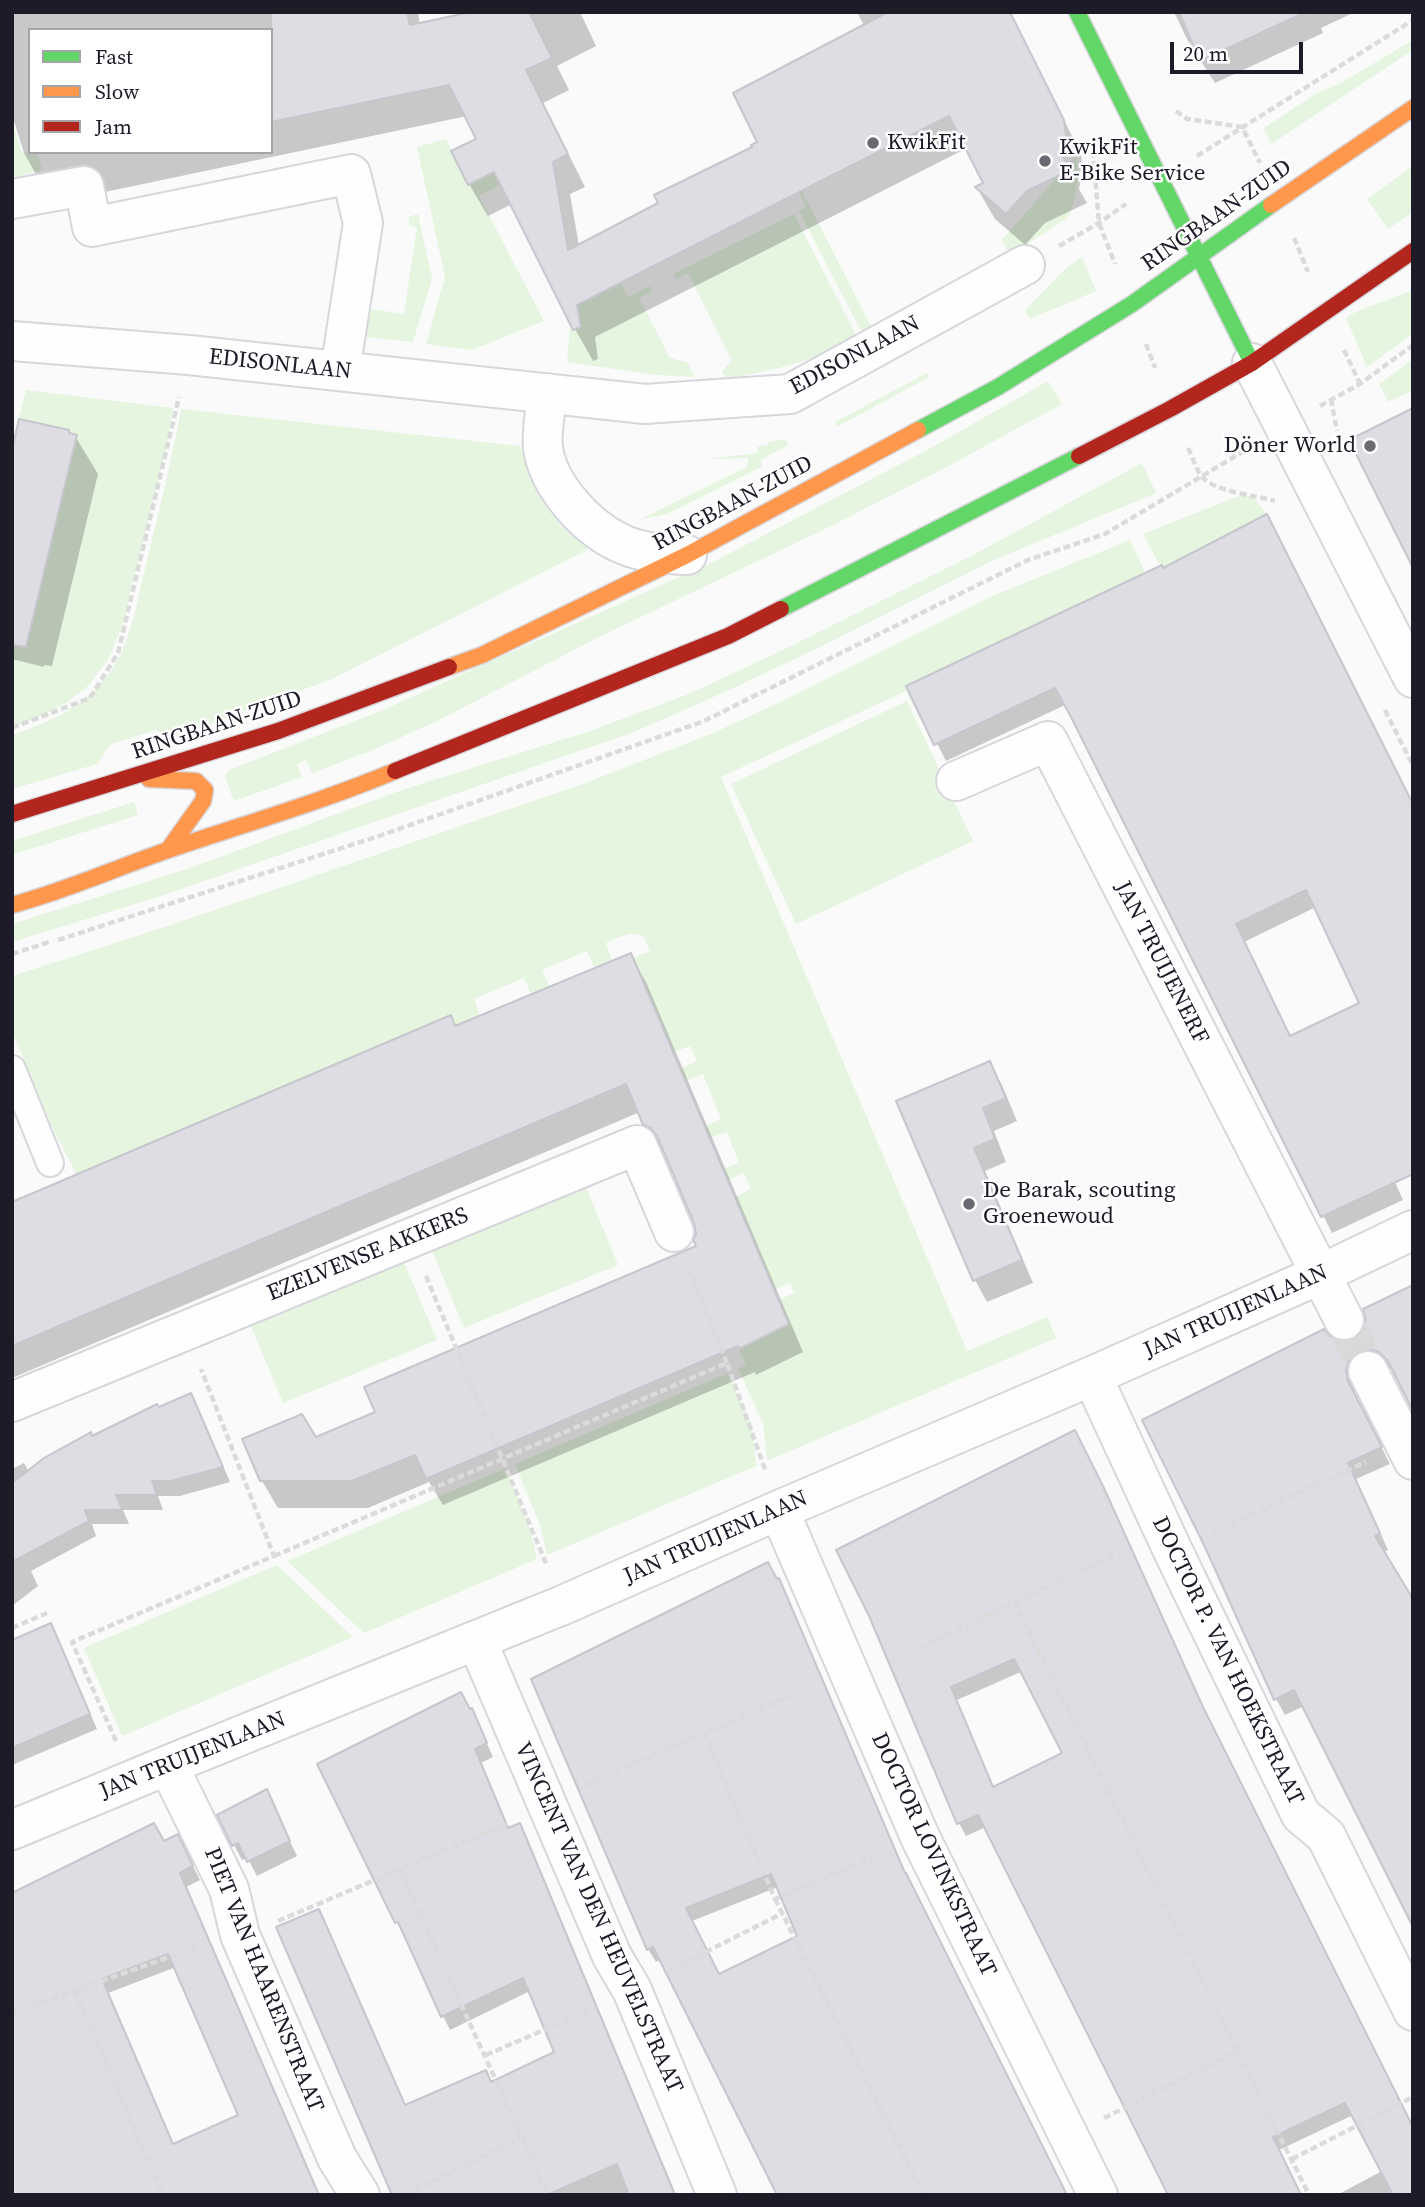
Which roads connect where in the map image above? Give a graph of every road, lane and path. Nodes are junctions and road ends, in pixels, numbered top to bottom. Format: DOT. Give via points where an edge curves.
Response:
graph roads {
  1 [pos="1077,12"];
  2 [pos="1413,20"];
  3 [pos="1167,104"];
  4 [pos="1413,108"];
  5 [pos="1242,127"];
  6 [pos="1091,128"];
  7 [pos="1162,180"];
  8 [pos="12,199"];
  9 [pos="1278,200"];
  10 [pos="1098,223"];
  11 [pos="1413,251"];
  12 [pos="1200,257"];
  13 [pos="1025,265"];
  14 [pos="1132,304"];
  15 [pos="1324,312"];
  16 [pos="12,341"];
  17 [pos="1413,345"];
  18 [pos="189,355"];
  19 [pos="1252,363"];
  20 [pos="340,371"];
  21 [pos="1360,384"];
  22 [pos="547,393"];
  23 [pos="1170,409"];
  24 [pos="1284,428"];
  25 [pos="1201,477"];
  26 [pos="687,555"];
  27 [pos="1413,678"];
  28 [pos="12,728"];
  29 [pos="127,780"];
  30 [pos="956,782"];
  31 [pos="12,814"];
  32 [pos="168,850"];
  33 [pos="12,905"];
  34 [pos="12,954"];
  35 [pos="12,1069"];
  36 [pos="50,1163"];
  37 [pos="1413,1230"];
  38 [pos="674,1232"];
  39 [pos="410,1238"];
  40 [pos="1321,1274"];
  41 [pos="1344,1320"];
  42 [pos="186,1331"];
  43 [pos="727,1363"];
  44 [pos="1368,1371"];
  45 [pos="1092,1376"];
  46 [pos="12,1402"];
  47 [pos="1409,1452"];
  48 [pos="502,1458"];
  49 [pos="779,1510"];
  50 [pos="1168,1541"];
  51 [pos="274,1556"];
  52 [pos="1014,1602"];
  53 [pos="563,1605"];
  54 [pos="47,1614"];
  55 [pos="12,1628"];
  56 [pos="477,1641"];
  57 [pos="849,1671"];
  58 [pos="704,1733"];
  59 [pos="168,1765"];
  60 [pos="134,1780"];
  61 [pos="547,1804"];
  62 [pos="12,1830"];
  63 [pos="920,1837"];
  64 [pos="400,1870"];
  65 [pos="775,1899"];
  66 [pos="240,1935"];
  67 [pos="75,1991"];
  68 [pos="1413,2011"];
  69 [pos="12,2013"];
  70 [pos="1238,2051"];
  71 [pos="1413,2097"];
  72 [pos="1068,2136"];
  73 [pos="521,2137"];
  74 [pos="1292,2159"];
  75 [pos="163,2195"];
  76 [pos="360,2195"];
  77 [pos="405,2195"];
  78 [pos="548,2195"];
  79 [pos="717,2195"];
  80 [pos="924,2195"];
  81 [pos="1098,2195"];
  82 [pos="1309,2195"];
  1 -- 7 [label="main road"];
  2 -- 5 [label="path"];
  3 -- 5 [label="path" via="1187,119"];
  4 -- 9 [label="main road, RINGBAAN-ZUID"];
  5 -- 7 [label="path"];
  5 -- 9 [label="path"];
  6 -- 10 [label="path"];
  7 -- 10 [label="path"];
  7 -- 12 [label="main road"];
  8 -- 20 [label="street" via="84,186 92,227 351,174 363,223"];
  9 -- 12 [label="main road, RINGBAAN-ZUID"];
  9 -- 15 [label="path"];
  10 -- 14 [label="path"];
  11 -- 15 [label="main road"];
  12 -- 14 [label="main road, RINGBAAN-ZUID"];
  12 -- 19 [label="main road"];
  13 -- 22 [label="street, EDISONLAAN" via="790,394 645,404"];
  14 -- 23 [label="path"];
  14 -- 26 [label="main road, RINGBAAN-ZUID" via="998,387"];
  15 -- 19 [label="main road"];
  15 -- 21 [label="path"];
  16 -- 18 [label="street, EDISONLAAN"];
  17 -- 21 [label="path"];
  18 -- 20 [label="street, EDISONLAAN"];
  18 -- 28 [label="path" via="118,653 90,698"];
  19 -- 23 [label="main road"];
  19 -- 24 [label="street"];
  20 -- 22 [label="street, EDISONLAAN"];
  21 -- 24 [label="path"];
  22 -- 26 [label="street" via="543,447 555,483 581,517 619,542 653,553"];
  23 -- 25 [label="path"];
  23 -- 32 [label="main road" via="728,636 340,794"];
  24 -- 25 [label="path"];
  24 -- 27 [label="street"];
  25 -- 34 [label="path" via="1105,534 1028,560 704,721 379,836"];
  26 -- 29 [label="main road, RINGBAAN-ZUID" via="482,655 278,731"];
  29 -- 31 [label="main road, RINGBAAN-ZUID"];
  29 -- 32 [label="main road" via="196,782 205,790 203,801"];
  30 -- 40 [label="street, JAN TRUIJENERF" via="1048,741"];
  32 -- 33 [label="main road"];
  35 -- 36 [label="lane"];
  37 -- 40 [label="street, JAN TRUIJENLAAN"];
  38 -- 39 [label="street, EZELVENSE AKKERS" via="637,1145"];
  38 -- 43 [label="path"];
  39 -- 42 [label="street, EZELVENSE AKKERS"];
  39 -- 48 [label="path"];
  40 -- 41 [label="street"];
  40 -- 45 [label="street, JAN TRUIJENLAAN"];
  42 -- 46 [label="street, EZELVENSE AKKERS"];
  42 -- 51 [label="path"];
  43 -- 48 [label="path"];
  43 -- 49 [label="path"];
  44 -- 47 [label="street"];
  45 -- 49 [label="street, JAN TRUIJENLAAN"];
  45 -- 50 [label="street, DOCTOR P. VAN HOEKSTRAAT"];
  47 -- 50 [label="path"];
  48 -- 51 [label="path"];
  48 -- 53 [label="path"];
  49 -- 53 [label="street, JAN TRUIJENLAAN"];
  49 -- 57 [label="street, DOCTOR LOVINKSTRAAT"];
  50 -- 52 [label="path"];
  50 -- 68 [label="street, DOCTOR P. VAN HOEKSTRAAT" via="1301,1815 1326,1836"];
  51 -- 60 [label="path" via="72,1642"];
  52 -- 57 [label="path" via="888,1662"];
  52 -- 70 [label="path"];
  53 -- 56 [label="street, JAN TRUIJENLAAN"];
  54 -- 55 [label="path"];
  56 -- 59 [label="street, JAN TRUIJENLAAN"];
  56 -- 61 [label="street, VINCENT VAN DEN HEUVELSTRAAT"];
  57 -- 58 [label="path"];
  57 -- 63 [label="street, DOCTOR LOVINKSTRAAT"];
  58 -- 61 [label="path"];
  58 -- 65 [label="path"];
  59 -- 60 [label="street, JAN TRUIJENLAAN"];
  59 -- 66 [label="street, PIET VAN HAARENSTRAAT" via="229,1889"];
  60 -- 62 [label="street, JAN TRUIJENLAAN"];
  61 -- 64 [label="path"];
  61 -- 79 [label="street, VINCENT VAN DEN HEUVELSTRAAT" via="612,1956 632,1990"];
  63 -- 65 [label="path"];
  63 -- 72 [label="street, DOCTOR LOVINKSTRAAT"];
  64 -- 66 [label="path"];
  64 -- 73 [label="path"];
  65 -- 80 [label="path"];
  66 -- 67 [label="path"];
  66 -- 76 [label="street, PIET VAN HAARENSTRAAT" via="337,2158"];
  67 -- 69 [label="path"];
  67 -- 75 [label="path"];
  70 -- 72 [label="path"];
  70 -- 74 [label="path"];
  71 -- 74 [label="path"];
  72 -- 81 [label="street, DOCTOR LOVINKSTRAAT"];
  73 -- 77 [label="path"];
  73 -- 78 [label="path"];
  74 -- 82 [label="path"];
}
